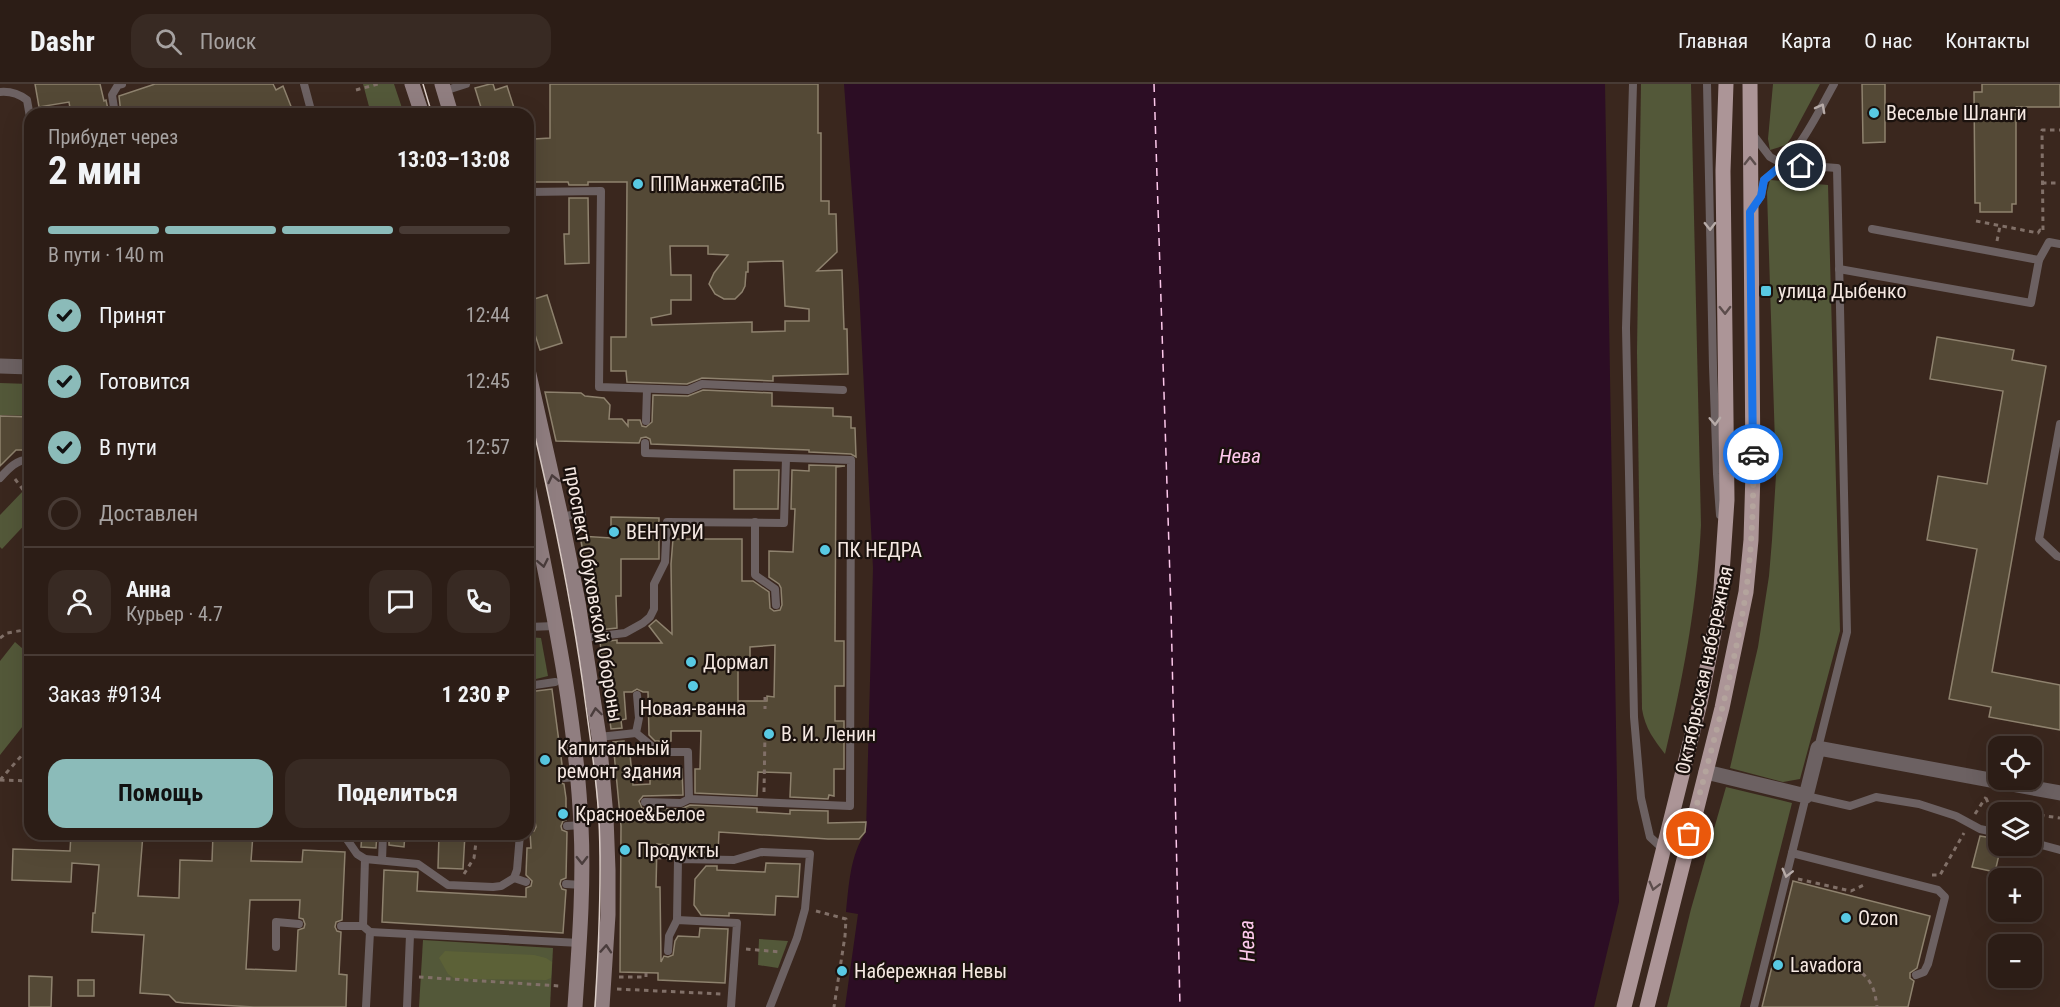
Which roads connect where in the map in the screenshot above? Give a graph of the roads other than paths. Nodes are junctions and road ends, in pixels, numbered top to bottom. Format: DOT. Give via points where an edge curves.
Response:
graph roads {
  1 [pos="122,84"];
  2 [pos="304,84"];
  3 [pos="412,84"];
  4 [pos="466,84"];
  5 [pos="1633,84"];
  6 [pos="1707,84"];
  7 [pos="1726,84"];
  8 [pos="1751,84"];
  9 [pos="1834,84"];
  10 [pos="443,87"];
  11 [pos="0,92"];
  12 [pos="28,108"];
  13 [pos="114,108"];
  14 [pos="310,108"];
  15 [pos="420,108"];
  16 [pos="449,108"];
  17 [pos="1749,130"];
  18 [pos="1783,164"];
  19 [pos="534,192"];
  20 [pos="1750,212"];
  21 [pos="1872,229"];
  22 [pos="2060,244"];
  23 [pos="2039,260"];
  24 [pos="1839,269"];
  25 [pos="0,366"];
  26 [pos="24,367"];
  27 [pos="647,389"];
  28 [pos="843,390"];
  29 [pos="534,399"];
  30 [pos="646,421"];
  31 [pos="2060,424"];
  32 [pos="645,443"];
  33 [pos="786,458"];
  34 [pos="24,460"];
  35 [pos="0,478"];
  36 [pos="582,513"];
  37 [pos="534,516"];
  38 [pos="561,517"];
  39 [pos="755,522"];
  40 [pos="2060,557"];
  41 [pos="1724,559"];
  42 [pos="776,605"];
  43 [pos="555,626"];
  44 [pos="534,627"];
  45 [pos="584,638"];
  46 [pos="555,682"];
  47 [pos="534,685"];
  48 [pos="637,695"];
  49 [pos="636,733"];
  50 [pos="599,737"];
  51 [pos="1818,748"];
  52 [pos="1706,772"];
  53 [pos="2060,793"];
  54 [pos="1806,796"];
  55 [pos="689,800"];
  56 [pos="645,802"];
  57 [pos="1988,830"];
  58 [pos="347,840"];
  59 [pos="383,840"];
  60 [pos="520,840"];
  61 [pos="2042,845"];
  62 [pos="1663,849"];
  63 [pos="2060,850"];
  64 [pos="1792,853"];
  65 [pos="365,859"];
  66 [pos="382,860"];
  67 [pos="514,878"];
  68 [pos="526,882"];
  69 [pos="566,884"];
  70 [pos="582,885"];
  71 [pos="677,920"];
  72 [pos="298,924"];
  73 [pos="341,926"];
  74 [pos="366,929"];
  75 [pos="410,935"];
  76 [pos="580,943"];
  77 [pos="276,947"];
  78 [pos="668,951"];
  79 [pos="1916,975"];
  80 [pos="366,1007"];
  81 [pos="406,1007"];
  82 [pos="575,1007"];
  83 [pos="602,1007"];
  84 [pos="731,1007"];
  85 [pos="770,1007"];
  86 [pos="1624,1007"];
  87 [pos="1647,1007"];
  88 [pos="1754,1007"];
  1 -- 13 [label="lane" via="112,95"];
  2 -- 14 [label="lane"];
  3 -- 15 [label="main road"];
  4 -- 10 [label="lane"];
  5 -- 62 [label="lane" via="1626,328 1634,717 1641,798 1650,837"];
  6 -- 41 [label="lane, one-way" via="1716,474"];
  7 -- 41 [label="main road, Октябрьская набережная, one-way"];
  8 -- 17 [label="main road, Октябрьская набережная"];
  18 -- 9 [label="lane, one-way" via="1803,140"];
  10 -- 16 [label="main road"];
  11 -- 12 [label="lane" via="21,95"];
  17 -- 18 [label="lane" via="1770,157"];
  20 -- 17 [label="main road, Октябрьская набережная, one-way"];
  18 -- 20 [label="lane" via="1764,180 1761,196"];
  18 -- 24 [label="lane" via="1837,168"];
  19 -- 27 [label="lane" via="602,191 599,387"];
  20 -- 52 [label="main road, Октябрьская набережная" via="1751,540 1746,592"];
  21 -- 23 [label="lane"];
  22 -- 23 [label="lane" via="2049,242"];
  23 -- 24 [label="lane" via="2031,303"];
  24 -- 51 [label="lane" via="1847,632"];
  25 -- 26 [label="street"];
  27 -- 28 [label="lane" via="688,390 702,384"];
  27 -- 30 [label="lane"];
  38 -- 29 [label="main road, проспект Обуховской Обороны, one-way"];
  31 -- 40 [label="lane" via="2039,539"];
  32 -- 33 [label="lane" via="645,453"];
  33 -- 39 [label="lane" via="784,523"];
  33 -- 55 [label="lane" via="851,460 850,806"];
  34 -- 35 [label="lane" via="13,464"];
  36 -- 38 [label="lane"];
  37 -- 43 [label="main road, one-way"];
  38 -- 45 [label="main road, проспект Обуховской Обороны"];
  39 -- 42 [label="lane" via="755,574 775,589"];
  39 -- 45 [label="lane" via="667,522 666,562 654,584 654,609 650,617 625,633"];
  41 -- 62 [label="main road, Октябрьская набережная" via="1720,603 1700,704"];
  43 -- 44 [label="lane"];
  43 -- 70 [label="main road, one-way"];
  50 -- 45 [label="main road, проспект Обуховской Обороны, one-way"];
  46 -- 47 [label="lane"];
  48 -- 49 [label="lane"];
  49 -- 50 [label="lane"];
  49 -- 55 [label="lane" via="659,752 688,752"];
  83 -- 50 [label="main road, проспект Обуховской Обороны, one-way" via="608,856"];
  51 -- 53 [label="street"];
  51 -- 54 [label="street"];
  52 -- 54 [label="street"];
  52 -- 87 [label="main road, Октябрьская набережная"];
  54 -- 57 [label="lane" via="1850,806 1876,797 1918,804"];
  54 -- 64 [label="lane"];
  55 -- 56 [label="lane"];
  58 -- 65 [label="lane"];
  59 -- 66 [label="lane"];
  60 -- 67 [label="lane"];
  61 -- 63 [label="lane"];
  62 -- 86 [label="main road, Октябрьская набережная, one-way"];
  64 -- 79 [label="lane" via="1938,890 1945,897 1928,964 1924,972"];
  64 -- 88 [label="lane, one-way"];
  65 -- 66 [label="lane"];
  65 -- 74 [label="lane"];
  66 -- 67 [label="lane" via="418,864 448,885 493,887"];
  67 -- 68 [label="lane"];
  69 -- 70 [label="lane"];
  70 -- 76 [label="main road"];
  71 -- 78 [label="lane" via="669,936"];
  71 -- 84 [label="lane" via="737,922"];
  71 -- 85 [label="lane" via="678,859 734,860 761,852 810,854 806,909"];
  72 -- 77 [label="lane" via="276,922"];
  73 -- 74 [label="lane"];
  74 -- 75 [label="lane"];
  74 -- 80 [label="lane"];
  75 -- 76 [label="lane"];
  75 -- 81 [label="lane"];
  76 -- 82 [label="main road"];
}
